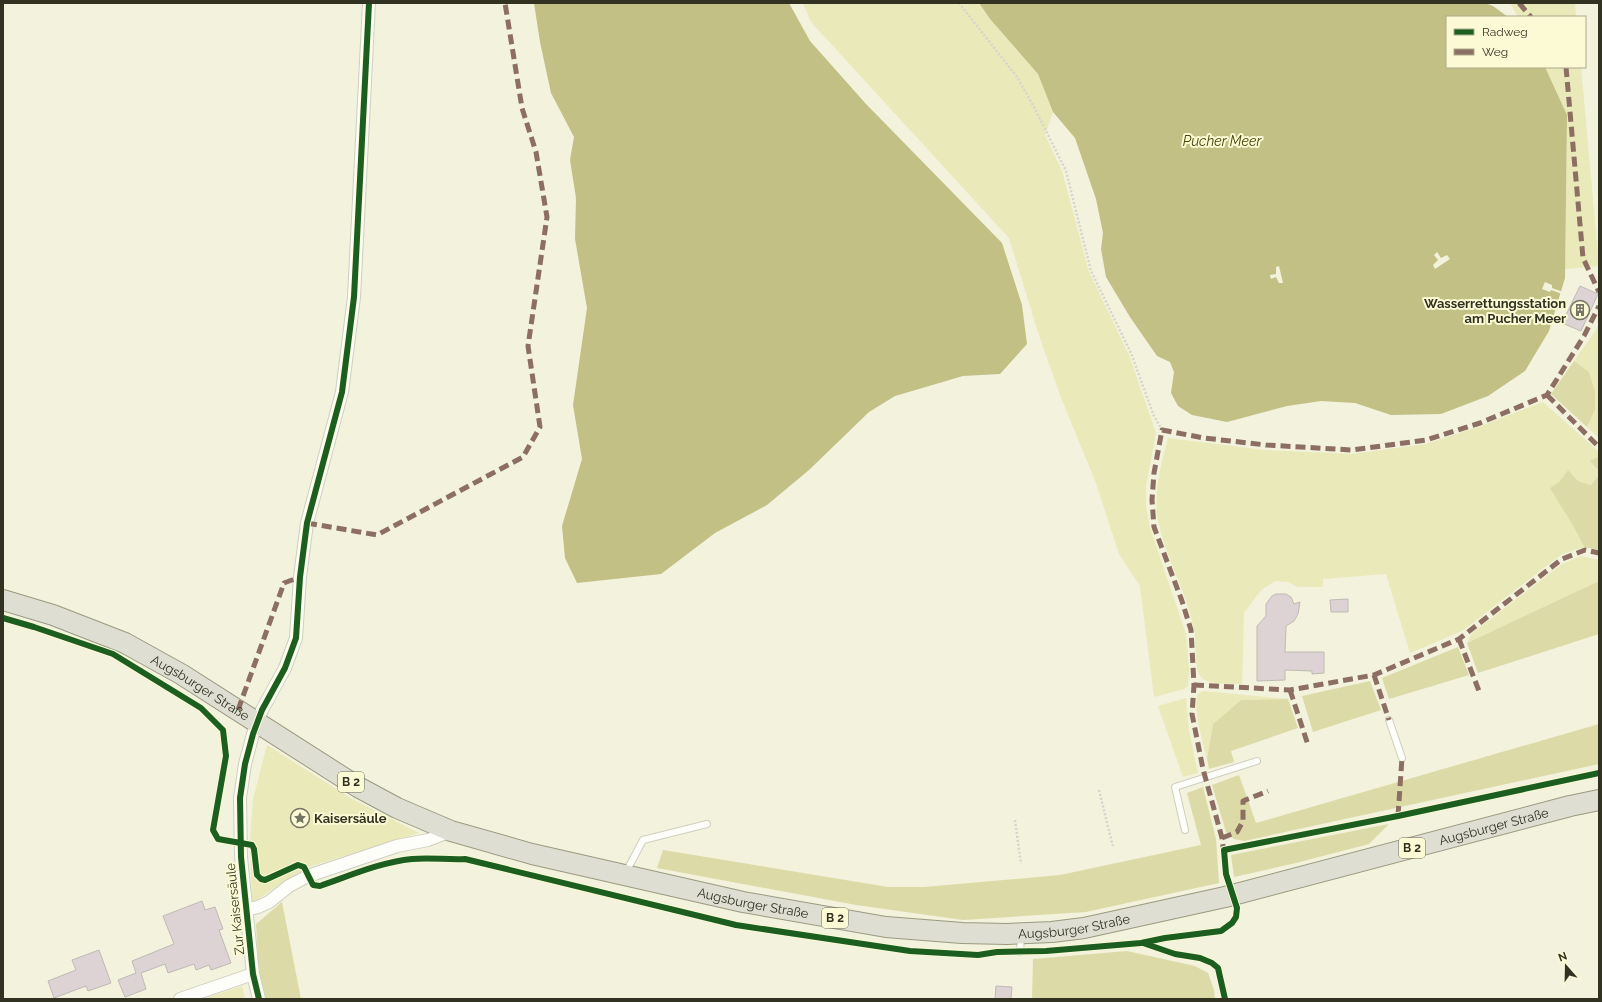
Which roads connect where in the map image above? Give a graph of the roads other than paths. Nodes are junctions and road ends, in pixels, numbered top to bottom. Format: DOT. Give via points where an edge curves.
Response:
graph roads {
  1 [pos="369,3"];
  2 [pos="3,600"];
  3 [pos="1389,720"];
  4 [pos="257,721"];
  5 [pos="1402,758"];
  6 [pos="1257,761"];
  7 [pos="1599,800"];
  8 [pos="707,824"];
  9 [pos="1185,830"];
  10 [pos="451,831"];
  11 [pos="625,876"];
  12 [pos="246,910"];
  13 [pos="253,974"];
  14 [pos="180,999"];
  15 [pos="259,999"];
  1 -- 4 [label="street, Zur Kaisersäule" via="354,297 342,392 307,523 296,638 285,668"];
  2 -- 4 [label="main road, Augsburger Straße / B 2" via="53,615 125,643"];
  3 -- 5 [label="lane"];
  4 -- 10 [label="main road, Augsburger Straße / B 2" via="358,787 397,808"];
  4 -- 12 [label="street, Zur Kaisersäule" via="245,764 240,798 240,842"];
  6 -- 9 [label="lane" via="1175,788"];
  7 -- 11 [label="main road, Augsburger Straße / B 2" via="1217,899 1084,928 1052,932 1020,943 962,933 886,927 743,902"];
  8 -- 11 [label="lane" via="643,840"];
  10 -- 11 [label="main road, Augsburger Straße / B 2"];
  10 -- 12 [label="street" via="308,876 289,886 269,902"];
  12 -- 13 [label="street, Zur Kaisersäule"];
  13 -- 14 [label="street"];
  13 -- 15 [label="street, Zur Kaisersäule"];
}
